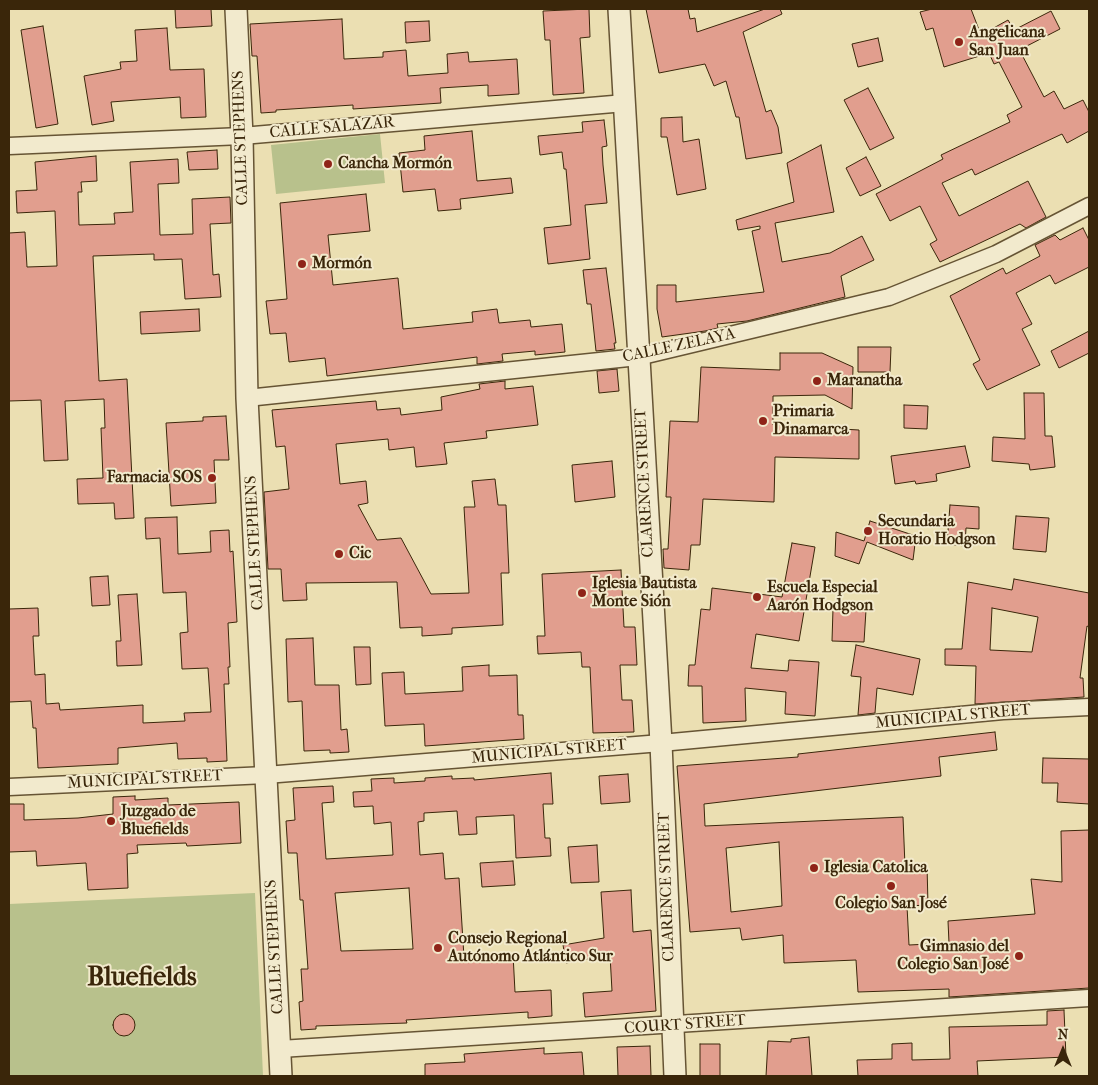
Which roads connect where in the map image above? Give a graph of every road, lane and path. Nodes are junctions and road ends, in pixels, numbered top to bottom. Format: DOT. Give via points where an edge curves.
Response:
graph roads {
  1 [pos="236,9"];
  2 [pos="619,9"];
  3 [pos="625,103"];
  4 [pos="242,136"];
  5 [pos="9,146"];
  6 [pos="1089,206"];
  7 [pos="638,357"];
  8 [pos="247,398"];
  9 [pos="1089,707"];
  10 [pos="661,743"];
  11 [pos="266,775"];
  12 [pos="9,787"];
  13 [pos="1089,998"];
  14 [pos="672,1026"];
  15 [pos="280,1049"];
  16 [pos="281,1076"];
  17 [pos="675,1076"];
  1 -- 4 [label="street, CALLE STEPHENS"];
  2 -- 3 [label="street, CLARENCE STREET"];
  3 -- 4 [label="street, CALLE SALAZAR"];
  3 -- 7 [label="street, CLARENCE STREET"];
  4 -- 5 [label="street, CALLE SALAZAR"];
  4 -- 8 [label="street, CALLE STEPHENS"];
  6 -- 7 [label="street, CALLE ZELAYA" via="996,254 890,297"];
  7 -- 8 [label="street, CALLE ZELAYA"];
  7 -- 10 [label="street, CLARENCE STREET"];
  8 -- 11 [label="street, CALLE STEPHENS"];
  9 -- 10 [label="street, MUNICIPAL STREET" via="1003,711"];
  10 -- 11 [label="street, MUNICIPAL STREET"];
  10 -- 14 [label="street, CLARENCE STREET"];
  11 -- 12 [label="street, MUNICIPAL STREET"];
  11 -- 15 [label="street, CALLE STEPHENS"];
  13 -- 14 [label="street, COURT STREET"];
  14 -- 15 [label="street, COURT STREET"];
  14 -- 17 [label="street, CLARENCE STREET"];
  15 -- 16 [label="street, CALLE STEPHENS"];
}
